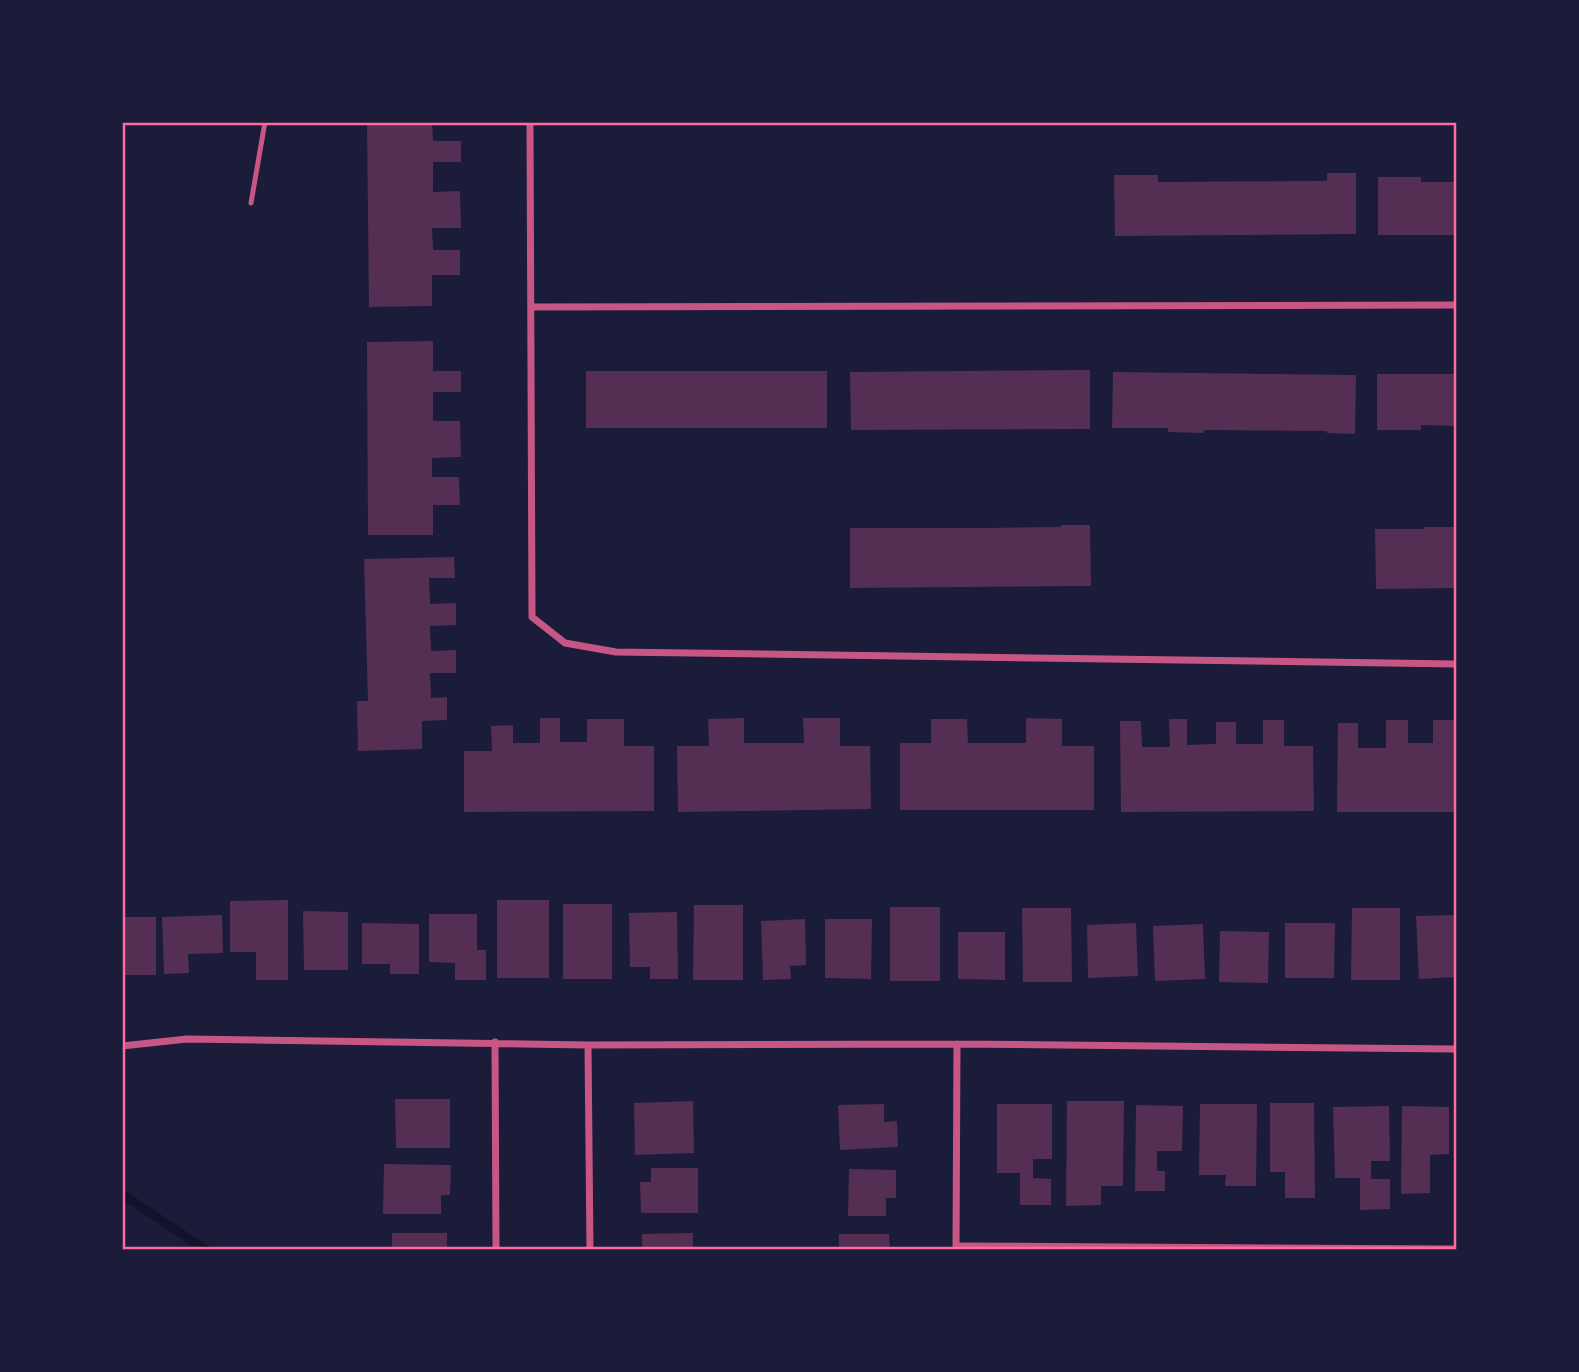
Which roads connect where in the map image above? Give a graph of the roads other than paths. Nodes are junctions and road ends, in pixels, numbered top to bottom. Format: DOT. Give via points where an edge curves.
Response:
graph roads {
  1 [pos="265,122"];
  2 [pos="530,122"];
  3 [pos="251,203"];
  4 [pos="1457,305"];
  5 [pos="531,307"];
  6 [pos="1457,664"];
  7 [pos="495,1042"];
  8 [pos="957,1044"];
  9 [pos="588,1045"];
  10 [pos="122,1046"];
  11 [pos="1457,1049"];
  12 [pos="956,1247"];
  13 [pos="1457,1248"];
  14 [pos="496,1250"];
  15 [pos="590,1250"];
  1 -- 3 [label="lane"];
  2 -- 5 [label="street"];
  4 -- 5 [label="street"];
  5 -- 6 [label="street" via="532,617 565,643 616,652"];
  7 -- 9 [label="street"];
  7 -- 10 [label="street" via="187,1039"];
  7 -- 14 [label="street"];
  8 -- 9 [label="street"];
  8 -- 11 [label="street"];
  8 -- 12 [label="street"];
  9 -- 15 [label="street"];
  12 -- 13 [label="lane"];
}
